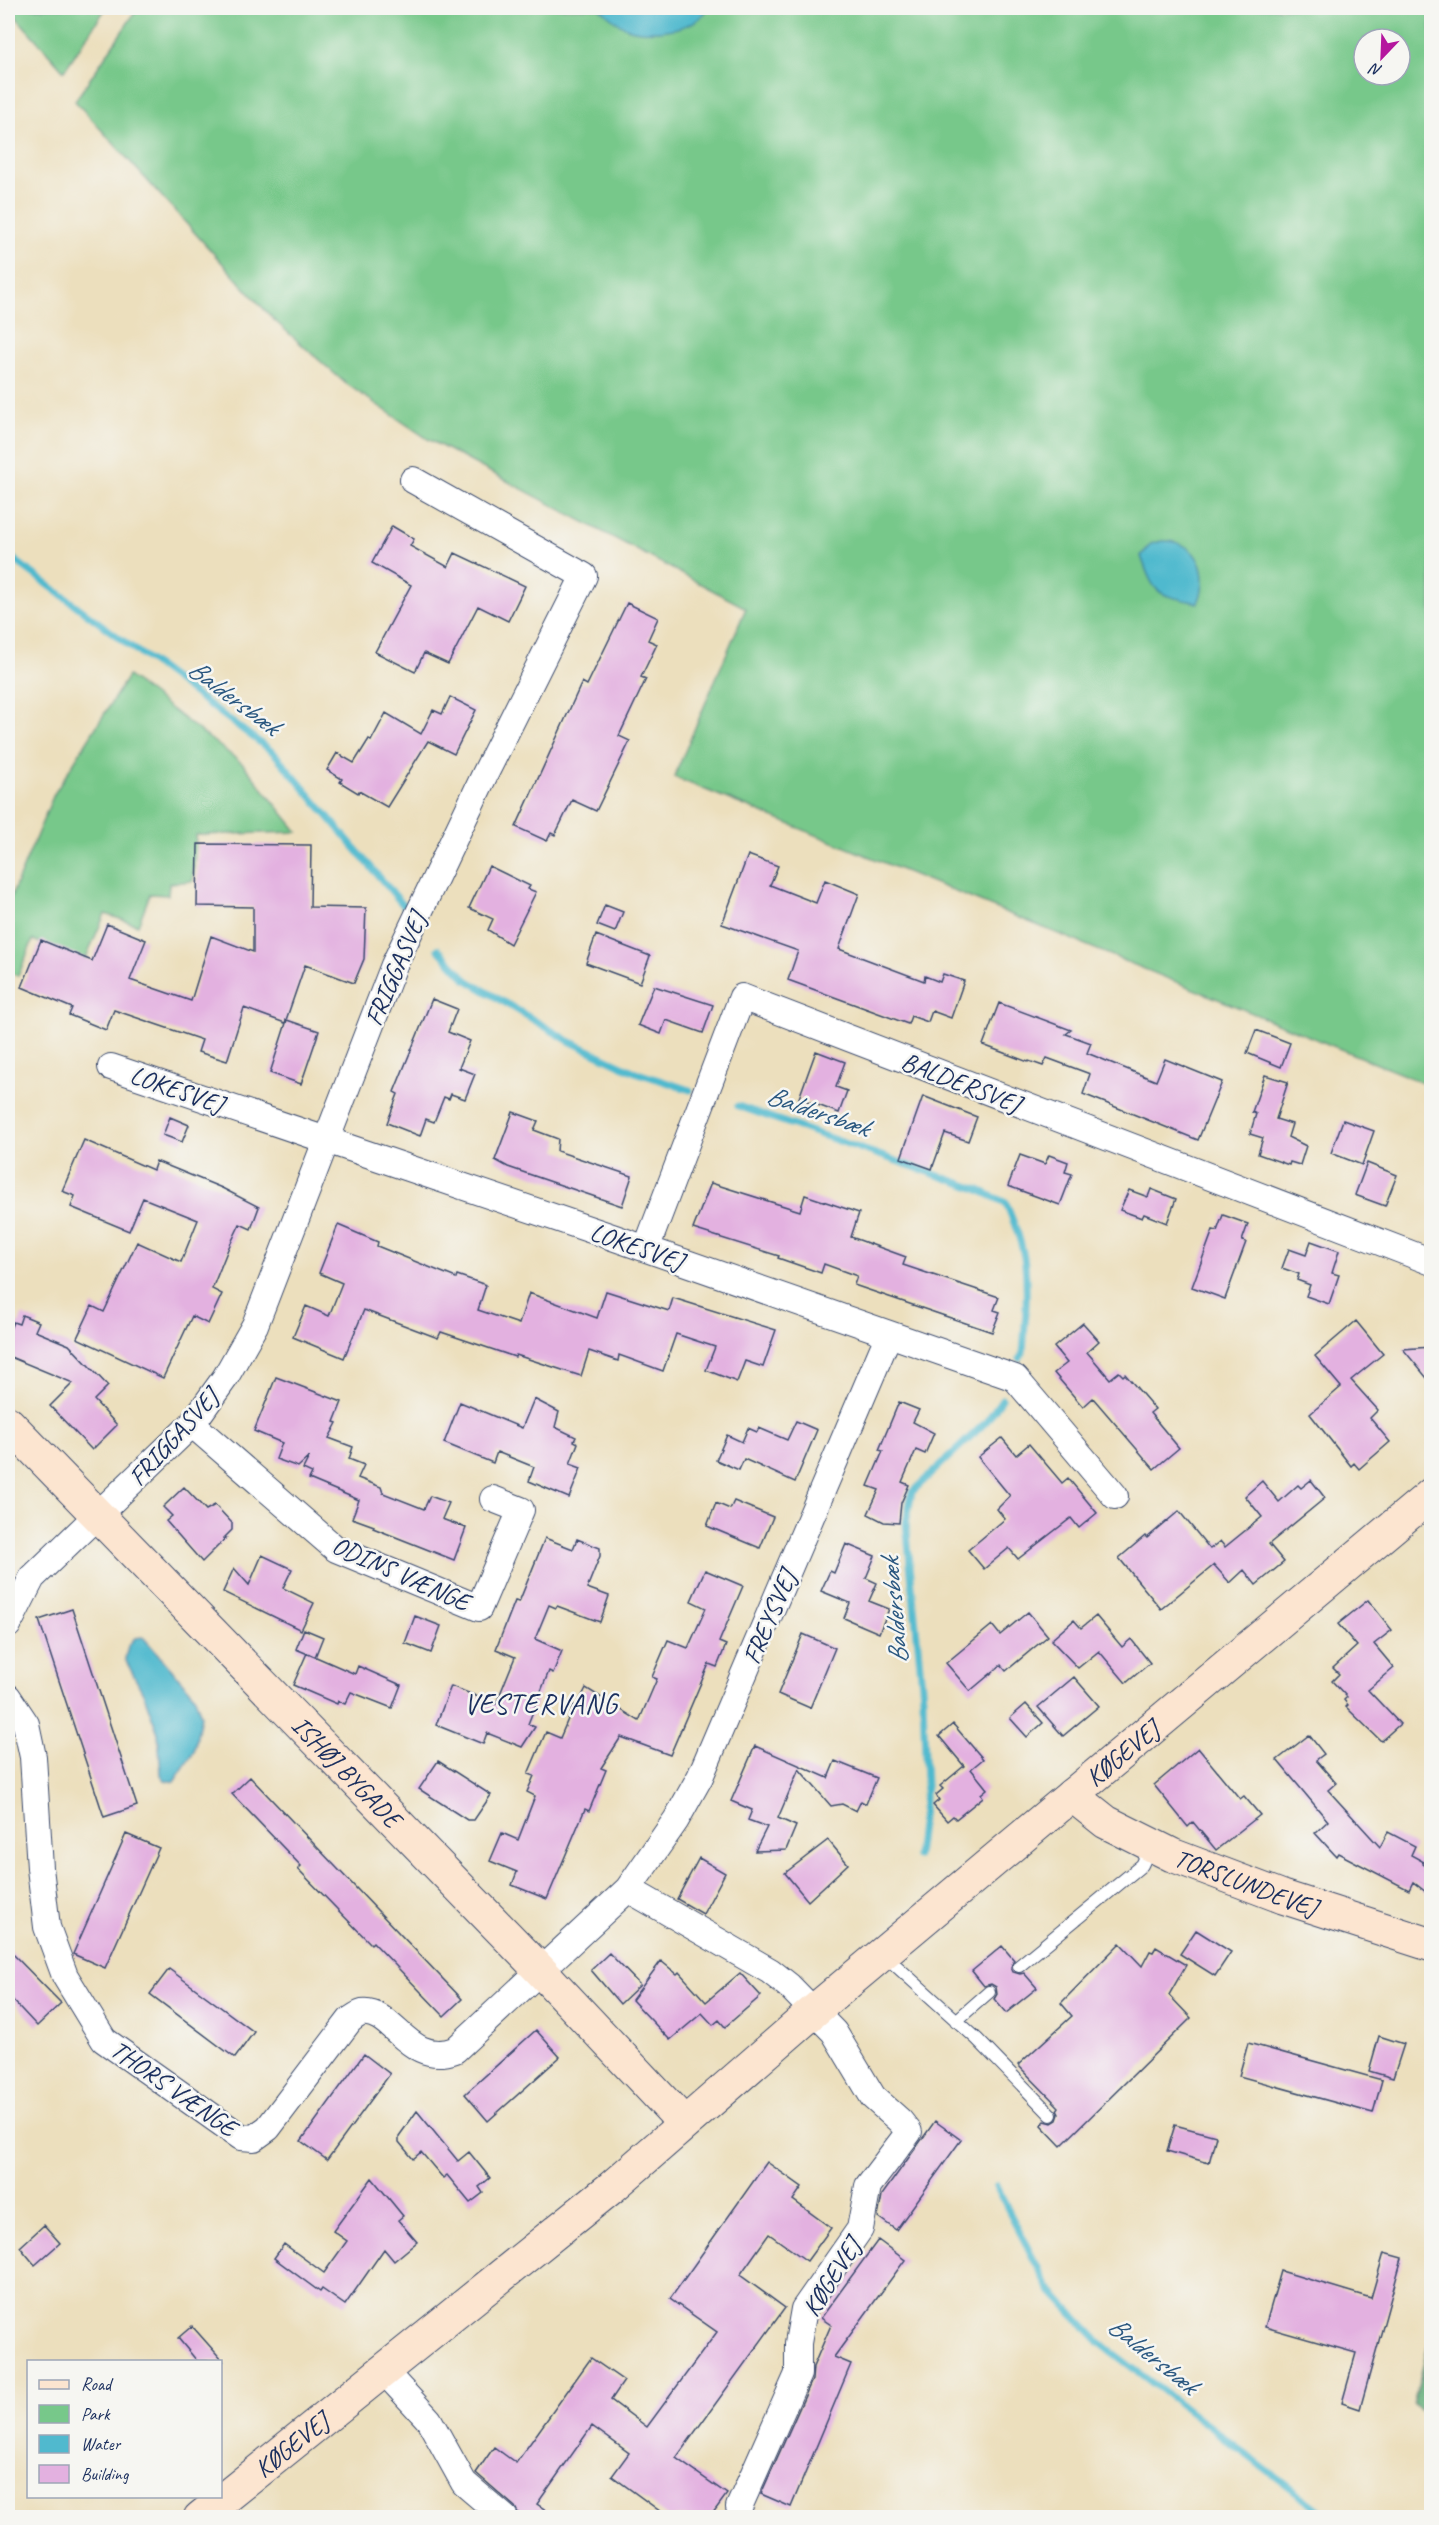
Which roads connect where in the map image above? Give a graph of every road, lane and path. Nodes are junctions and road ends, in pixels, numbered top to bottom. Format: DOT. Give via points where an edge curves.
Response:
graph roads {
  1 [pos="413,480"];
  2 [pos="111,1066"];
  3 [pos="326,1139"];
  4 [pos="646,1249"];
  5 [pos="1431,1262"];
  6 [pos="889,1334"];
  7 [pos="8,1423"];
  8 [pos="192,1424"];
  9 [pos="1431,1494"];
  10 [pos="1115,1496"];
  11 [pos="493,1499"];
  12 [pos="98,1516"];
  13 [pos="8,1625"];
  14 [pos="8,1697"];
  15 [pos="1072,1795"];
  16 [pos="1151,1846"];
  17 [pos="628,1889"];
  18 [pos="1431,1945"];
  19 [pos="882,1954"];
  20 [pos="1019,1966"];
  21 [pos="539,1969"];
  22 [pos="989,1992"];
  23 [pos="814,2011"];
  24 [pos="956,2021"];
  25 [pos="1051,2115"];
  26 [pos="684,2123"];
  27 [pos="382,2370"];
  28 [pos="739,2507"];
  29 [pos="200,2517"];
  30 [pos="505,2517"];
  1 -- 3 [label="street, FRIGGASVEJ" via="584,576 394,965"];
  2 -- 3 [label="street, LOKESVEJ"];
  3 -- 4 [label="street, LOKESVEJ"];
  3 -- 8 [label="street, FRIGGASVEJ" via="255,1325 225,1378"];
  4 -- 5 [label="street, BALDERSVEJ" via="742,998"];
  4 -- 6 [label="street, LOKESVEJ"];
  6 -- 10 [label="street, LOKESVEJ" via="1015,1378"];
  6 -- 17 [label="street, FREYSVEJ" via="700,1777 676,1820"];
  7 -- 12 [label="street, ISHØJ BYGADE"];
  8 -- 11 [label="street, ODINS VÆNGE" via="336,1549 479,1608 521,1510"];
  8 -- 12 [label="street, FRIGGASVEJ"];
  9 -- 15 [label="street, KØGEVEJ"];
  12 -- 13 [label="street" via="32,1578"];
  12 -- 21 [label="street, ISHØJ BYGADE"];
  14 -- 21 [label="street, THORS VÆNGE" via="26,1724 33,1757 47,1927 64,1976 104,2040 241,2137 254,2138 268,2128 340,2030 361,2013 372,2014 431,2054 443,2054 454,2050"];
  15 -- 16 [label="street, TORSLUNDEVEJ" via="1106,1822"];
  15 -- 19 [label="street, KØGEVEJ"];
  16 -- 18 [label="street, TORSLUNDEVEJ" via="1283,1897"];
  16 -- 20 [label="lane" via="1142,1865"];
  17 -- 21 [label="street, FREYSVEJ"];
  17 -- 23 [label="street" via="770,1971"];
  19 -- 23 [label="street, KØGEVEJ"];
  19 -- 24 [label="lane"];
  21 -- 26 [label="street, ISHØJ BYGADE"];
  22 -- 24 [label="lane"];
  23 -- 26 [label="street, KØGEVEJ"];
  23 -- 28 [label="street, KØGEVEJ" via="834,2032 873,2097 909,2132 868,2186 860,2229 804,2308 798,2374"];
  24 -- 25 [label="lane"];
  26 -- 27 [label="street, KØGEVEJ" via="612,2187"];
  27 -- 29 [label="street, KØGEVEJ"];
  27 -- 30 [label="street" via="429,2420 464,2483"];
}
